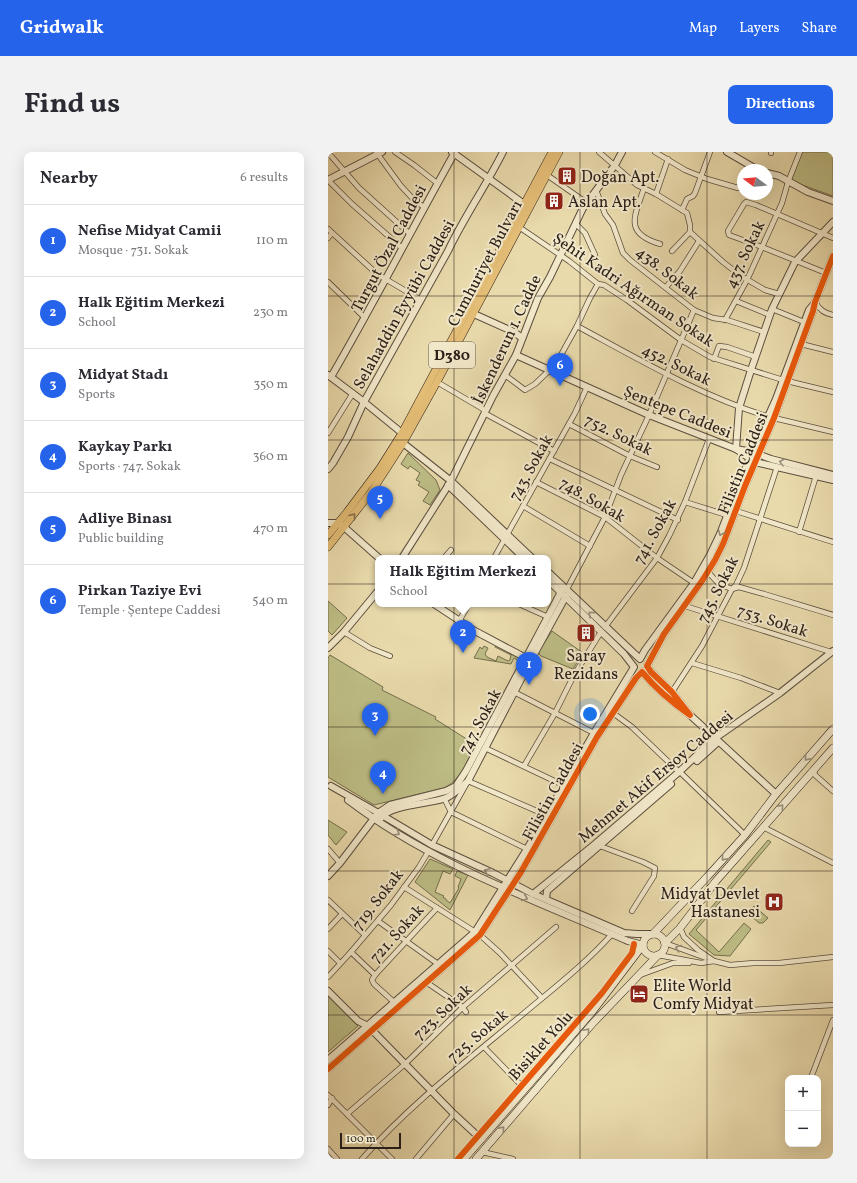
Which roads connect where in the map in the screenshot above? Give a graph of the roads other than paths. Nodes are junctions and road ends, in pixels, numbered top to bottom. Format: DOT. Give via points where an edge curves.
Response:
graph roads {
  1 [pos="395,152"];
  2 [pos="454,152"];
  3 [pos="503,152"];
  4 [pos="552,152"];
  5 [pos="559,152"];
  6 [pos="599,152"];
  7 [pos="622,152"];
  8 [pos="655,152"];
  9 [pos="710,152"];
  10 [pos="728,152"];
  11 [pos="800,152"];
  12 [pos="328,153"];
  13 [pos="378,153"];
  14 [pos="668,159"];
  15 [pos="746,164"];
  16 [pos="615,165"];
  17 [pos="344,171"];
  18 [pos="773,174"];
  19 [pos="547,175"];
  20 [pos="700,176"];
  21 [pos="489,178"];
  22 [pos="328,180"];
  23 [pos="788,182"];
  24 [pos="437,183"];
  25 [pos="644,188"];
  26 [pos="737,188"];
  27 [pos="596,190"];
  28 [pos="656,194"];
  29 [pos="833,201"];
  30 [pos="587,203"];
  31 [pos="524,204"];
  32 [pos="424,207"];
  33 [pos="682,210"];
  34 [pos="776,215"];
  35 [pos="833,222"];
  36 [pos="576,224"];
  37 [pos="519,227"];
  38 [pos="328,229"];
  39 [pos="690,232"];
  40 [pos="823,233"];
  41 [pos="332,234"];
  42 [pos="410,234"];
  43 [pos="328,238"];
  44 [pos="833,238"];
  45 [pos="699,241"];
  46 [pos="660,244"];
  47 [pos="762,247"];
  48 [pos="402,248"];
  49 [pos="672,251"];
  50 [pos="596,255"];
  51 [pos="560,256"];
  52 [pos="833,256"];
  53 [pos="795,262"];
  54 [pos="826,273"];
  55 [pos="386,280"];
  56 [pos="747,280"];
  57 [pos="598,284"];
  58 [pos="329,285"];
  59 [pos="666,287"];
  60 [pos="779,294"];
  61 [pos="421,300"];
  62 [pos="736,300"];
  63 [pos="814,302"];
  64 [pos="694,310"];
  65 [pos="771,312"];
  66 [pos="474,314"];
  67 [pos="833,315"];
  68 [pos="365,318"];
  69 [pos="726,320"];
  70 [pos="804,322"];
  71 [pos="577,326"];
  72 [pos="764,332"];
  73 [pos="522,338"];
  74 [pos="681,340"];
  75 [pos="801,344"];
  76 [pos="833,352"];
  77 [pos="516,355"];
  78 [pos="756,357"];
  79 [pos="714,359"];
  80 [pos="548,370"];
  81 [pos="751,370"];
  82 [pos="666,374"];
  83 [pos="506,375"];
  84 [pos="329,378"];
  85 [pos="785,381"];
  86 [pos="437,382"];
  87 [pos="587,387"];
  88 [pos="833,392"];
  89 [pos="353,393"];
  90 [pos="364,402"];
  91 [pos="739,408"];
  92 [pos="486,414"];
  93 [pos="649,415"];
  94 [pos="772,418"];
  95 [pos="569,424"];
  96 [pos="833,432"];
  97 [pos="328,433"];
  98 [pos="402,433"];
  99 [pos="709,439"];
  100 [pos="403,443"];
  101 [pos="736,449"];
  102 [pos="554,451"];
  103 [pos="755,453"];
  104 [pos="630,456"];
  105 [pos="550,459"];
  106 [pos="752,460"];
  107 [pos="657,467"];
  108 [pos="776,467"];
  109 [pos="328,469"];
  110 [pos="833,474"];
  111 [pos="816,476"];
  112 [pos="833,480"];
  113 [pos="536,482"];
  114 [pos="449,483"];
  115 [pos="615,490"];
  116 [pos="686,502"];
  117 [pos="523,506"];
  118 [pos="732,515"];
  119 [pos="605,517"];
  120 [pos="760,519"];
  121 [pos="678,520"];
  122 [pos="328,523"];
  123 [pos="341,525"];
  124 [pos="799,532"];
  125 [pos="328,535"];
  126 [pos="505,537"];
  127 [pos="833,542"];
  128 [pos="590,546"];
  129 [pos="328,547"];
  130 [pos="451,550"];
  131 [pos="376,555"];
  132 [pos="404,555"];
  133 [pos="447,555"];
  134 [pos="496,555"];
  135 [pos="521,555"];
  136 [pos="528,555"];
  137 [pos="657,558"];
  138 [pos="708,572"];
  139 [pos="551,575"];
  140 [pos="551,583"];
  141 [pos="694,583"];
  142 [pos="567,589"];
  143 [pos="732,589"];
  144 [pos="375,595"];
  145 [pos="563,596"];
  146 [pos="685,606"];
  147 [pos="438,607"];
  148 [pos="467,607"];
  149 [pos="526,607"];
  150 [pos="833,615"];
  151 [pos="718,616"];
  152 [pos="548,617"];
  153 [pos="459,621"];
  154 [pos="603,629"];
  155 [pos="344,632"];
  156 [pos="328,648"];
  157 [pos="832,652"];
  158 [pos="390,656"];
  159 [pos="526,658"];
  160 [pos="640,660"];
  161 [pos="692,663"];
  162 [pos="647,666"];
  163 [pos="634,667"];
  164 [pos="642,672"];
  165 [pos="514,692"];
  166 [pos="672,692"];
  167 [pos="780,693"];
  168 [pos="555,713"];
  169 [pos="613,713"];
  170 [pos="690,715"];
  171 [pos="833,728"];
  172 [pos="594,732"];
  173 [pos="716,740"];
  174 [pos="485,748"];
  175 [pos="833,748"];
  176 [pos="524,766"];
  177 [pos="814,771"];
  178 [pos="680,773"];
  179 [pos="468,781"];
  180 [pos="329,785"];
  181 [pos="563,785"];
  182 [pos="833,790"];
  183 [pos="776,794"];
  184 [pos="444,798"];
  185 [pos="451,812"];
  186 [pos="546,815"];
  187 [pos="379,817"];
  188 [pos="763,827"];
  189 [pos="745,835"];
  190 [pos="432,845"];
  191 [pos="600,846"];
  192 [pos="328,849"];
  193 [pos="527,849"];
  194 [pos="428,852"];
  195 [pos="340,863"];
  196 [pos="833,863"];
  197 [pos="328,876"];
  198 [pos="510,882"];
  199 [pos="404,887"];
  200 [pos="506,889"];
  201 [pos="533,894"];
  202 [pos="328,900"];
  203 [pos="546,900"];
  204 [pos="437,908"];
  205 [pos="632,911"];
  206 [pos="342,914"];
  207 [pos="378,921"];
  208 [pos="556,927"];
  209 [pos="680,928"];
  210 [pos="328,929"];
  211 [pos="478,933"];
  212 [pos="612,934"];
  213 [pos="653,934"];
  214 [pos="365,935"];
  215 [pos="405,941"];
  216 [pos="665,943"];
  217 [pos="643,945"];
  218 [pos="328,951"];
  219 [pos="351,952"];
  220 [pos="658,955"];
  221 [pos="833,957"];
  222 [pos="714,961"];
  223 [pos="695,962"];
  224 [pos="340,963"];
  225 [pos="438,964"];
  226 [pos="512,966"];
  227 [pos="375,975"];
  228 [pos="328,977"];
  229 [pos="637,977"];
  230 [pos="426,982"];
  231 [pos="328,991"];
  232 [pos="542,998"];
  233 [pos="394,1003"];
  234 [pos="833,1005"];
  235 [pos="464,1010"];
  236 [pos="719,1012"];
  237 [pos="833,1020"];
  238 [pos="370,1028"];
  239 [pos="484,1046"];
  240 [pos="328,1060"];
  241 [pos="404,1064"];
  242 [pos="328,1069"];
  243 [pos="812,1075"];
  244 [pos="521,1085"];
  245 [pos="431,1091"];
  246 [pos="330,1097"];
  247 [pos="328,1106"];
  248 [pos="347,1114"];
  249 [pos="454,1114"];
  250 [pos="481,1139"];
  251 [pos="376,1143"];
  252 [pos="328,1149"];
  253 [pos="482,1152"];
  254 [pos="337,1159"];
  255 [pos="362,1159"];
  256 [pos="392,1159"];
  257 [pos="416,1159"];
  258 [pos="464,1159"];
  259 [pos="476,1159"];
  260 [pos="513,1159"];
  1 -- 24 [label="street"];
  2 -- 21 [label="street"];
  2 -- 24 [label="street, Turgut Özal Caddesi"];
  3 -- 21 [label="street, Selahaddin Eyyübi Caddesi"];
  4 -- 31 [label="main road, Cumhuriyet Bulvarı / D380"];
  5 -- 19 [label="main road, Cumhuriyet Bulvarı / D380"];
  6 -- 16 [label="street"];
  7 -- 16 [label="street, İskenderun 1. Cadde"];
  8 -- 14 [label="street"];
  9 -- 20 [label="street"];
  10 -- 15 [label="street"];
  11 -- 23 [label="street, 437. Sokak"];
  12 -- 17 [label="street"];
  13 -- 17 [label="street"];
  13 -- 32 [label="street" via="401,186"];
  14 -- 20 [label="street"];
  14 -- 28 [label="street"];
  16 -- 25 [label="street"];
  16 -- 27 [label="street, İskenderun 1. Cadde"];
  17 -- 22 [label="street"];
  17 -- 42 [label="street"];
  18 -- 23 [label="street"];
  19 -- 30 [label="street"];
  19 -- 37 [label="main road, Cumhuriyet Bulvarı / D380"];
  20 -- 26 [label="street"];
  20 -- 33 [label="street" via="693,196 687,198"];
  21 -- 31 [label="street"];
  21 -- 61 [label="street, Selahaddin Eyyübi Caddesi"];
  22 -- 48 [label="street"];
  23 -- 29 [label="street"];
  23 -- 34 [label="street, 437. Sokak"];
  24 -- 32 [label="street, Turgut Özal Caddesi"];
  25 -- 28 [label="street"];
  25 -- 46 [label="street" via="635,216 635,227 645,239"];
  27 -- 30 [label="street, İskenderun 1. Cadde"];
  27 -- 59 [label="street, 438. Sokak" via="625,256"];
  28 -- 33 [label="street"];
  30 -- 36 [label="street, İskenderun 1. Cadde"];
  31 -- 98 [label="main road, Cumhuriyet Bulvarı / D380"];
  32 -- 42 [label="street, Turgut Özal Caddesi"];
  33 -- 39 [label="street" via="687,213"];
  34 -- 40 [label="street"];
  34 -- 47 [label="street, 437. Sokak"];
  34 -- 47 [label="street" via="746,202 728,231 728,234"];
  35 -- 40 [label="street"];
  36 -- 50 [label="street"];
  36 -- 51 [label="street, İskenderun 1. Cadde"];
  37 -- 51 [label="street, Şehit Kadri Ağırman Sokak"];
  37 -- 66 [label="main road, Cumhuriyet Bulvarı / D380"];
  38 -- 41 [label="street"];
  39 -- 45 [label="street"];
  39 -- 49 [label="street"];
  40 -- 44 [label="street"];
  40 -- 53 [label="street"];
  41 -- 43 [label="street"];
  41 -- 55 [label="street"];
  42 -- 48 [label="street, Turgut Özal Caddesi"];
  45 -- 56 [label="street"];
  45 -- 59 [label="street" via="680,271"];
  47 -- 53 [label="street"];
  47 -- 56 [label="street, 437. Sokak"];
  48 -- 55 [label="street, Turgut Özal Caddesi"];
  51 -- 57 [label="street, Şehit Kadri Ağırman Sokak"];
  51 -- 73 [label="street, İskenderun 1. Cadde" via="538,298"];
  52 -- 54 [label="street, Filistin Caddesi"];
  53 -- 54 [label="street"];
  53 -- 60 [label="street"];
  54 -- 63 [label="street, Filistin Caddesi"];
  55 -- 61 [label="street"];
  55 -- 68 [label="street, Turgut Özal Caddesi"];
  56 -- 60 [label="street"];
  56 -- 62 [label="street, 437. Sokak"];
  57 -- 71 [label="street"];
  57 -- 74 [label="street, Şehit Kadri Ağırman Sokak" via="604,285 627,300"];
  58 -- 68 [label="street"];
  59 -- 64 [label="street, 438. Sokak"];
  60 -- 65 [label="street"];
  61 -- 90 [label="street, Selahaddin Eyyübi Caddesi"];
  62 -- 65 [label="street"];
  62 -- 69 [label="street, 437. Sokak"];
  63 -- 67 [label="street" via="820,310"];
  63 -- 70 [label="street, Filistin Caddesi"];
  63 -- 75 [label="street, Filistin Caddesi"];
  64 -- 69 [label="street, 438. Sokak" via="712,318"];
  64 -- 74 [label="street"];
  65 -- 70 [label="street"];
  65 -- 72 [label="street"];
  66 -- 73 [label="street"];
  66 -- 86 [label="main road, Cumhuriyet Bulvarı / D380"];
  68 -- 84 [label="street, Turgut Özal Caddesi"];
  69 -- 72 [label="street, 438. Sokak"];
  70 -- 85 [label="street, Filistin Caddesi"];
  71 -- 80 [label="street" via="556,364"];
  71 -- 82 [label="street, 452. Sokak"];
  72 -- 78 [label="street"];
  73 -- 77 [label="street, İskenderun 1. Cadde"];
  74 -- 79 [label="street, Şehit Kadri Ağırman Sokak"];
  74 -- 82 [label="street"];
  75 -- 76 [label="street"];
  75 -- 85 [label="street, Filistin Caddesi"];
  77 -- 80 [label="street, Şentepe Caddesi"];
  77 -- 83 [label="street, İskenderun 1. Cadde"];
  78 -- 79 [label="street" via="719,346"];
  78 -- 81 [label="street"];
  79 -- 81 [label="street, Şehit Kadri Ağırman Sokak"];
  80 -- 83 [label="street" via="535,384 525,390"];
  80 -- 87 [label="street, Şentepe Caddesi"];
  81 -- 85 [label="street, Şehit Kadri Ağırman Sokak"];
  81 -- 91 [label="street"];
  82 -- 91 [label="street, 452. Sokak"];
  82 -- 93 [label="street"];
  83 -- 92 [label="street, İskenderun 1. Cadde"];
  84 -- 89 [label="street"];
  85 -- 88 [label="street, Şehit Kadri Ağırman Sokak"];
  85 -- 94 [label="street, Filistin Caddesi"];
  86 -- 92 [label="street" via="483,409"];
  86 -- 100 [label="main road, Cumhuriyet Bulvarı / D380"];
  87 -- 93 [label="street, Şentepe Caddesi"];
  87 -- 95 [label="street, 743. Sokak"];
  89 -- 90 [label="street"];
  89 -- 97 [label="street"];
  90 -- 98 [label="street"];
  90 -- 109 [label="street, Selahaddin Eyyübi Caddesi" via="348,437"];
  91 -- 94 [label="street, 452. Sokak"];
  91 -- 101 [label="street"];
  92 -- 102 [label="street"];
  92 -- 114 [label="street, İskenderun 1. Cadde"];
  93 -- 99 [label="street, Şentepe Caddesi"];
  93 -- 104 [label="street"];
  94 -- 96 [label="street, 452. Sokak"];
  94 -- 103 [label="street, Filistin Caddesi"];
  95 -- 102 [label="street, 743. Sokak"];
  95 -- 104 [label="street, 752. Sokak"];
  98 -- 123 [label="main road, Cumhuriyet Bulvarı / D380"];
  99 -- 101 [label="street, Şentepe Caddesi"];
  99 -- 116 [label="street, 741. Sokak"];
  100 -- 114 [label="street"];
  123 -- 100 [label="main road, Cumhuriyet Bulvarı / D380, one-way" via="372,491"];
  101 -- 103 [label="street"];
  101 -- 106 [label="street, Şentepe Caddesi"];
  102 -- 105 [label="street, 743. Sokak"];
  103 -- 106 [label="street, Filistin Caddesi"];
  110 -- 103 [label="street, one-way"];
  104 -- 107 [label="street, 752. Sokak"];
  104 -- 115 [label="street"];
  105 -- 113 [label="street, 743. Sokak"];
  105 -- 115 [label="street"];
  106 -- 108 [label="street, Şentepe Caddesi"];
  106 -- 118 [label="street, Filistin Caddesi"];
  108 -- 111 [label="street, Şentepe Caddesi"];
  108 -- 120 [label="street, 745. Sokak"];
  111 -- 112 [label="street, Şentepe Caddesi"];
  111 -- 124 [label="street"];
  113 -- 117 [label="street, 743. Sokak"];
  113 -- 119 [label="street, 748. Sokak"];
  114 -- 126 [label="street"];
  114 -- 132 [label="street, İskenderun 1. Cadde"];
  115 -- 119 [label="street"];
  115 -- 121 [label="street"];
  116 -- 118 [label="street"];
  116 -- 121 [label="street, 741. Sokak"];
  117 -- 126 [label="street, 743. Sokak"];
  117 -- 128 [label="street"];
  118 -- 120 [label="street"];
  118 -- 138 [label="street, Filistin Caddesi" via="720,550"];
  118 -- 141 [label="street, Filistin Caddesi, one-way"];
  119 -- 128 [label="street"];
  119 -- 137 [label="street, 748. Sokak"];
  120 -- 124 [label="street"];
  120 -- 143 [label="street, 745. Sokak" via="744,568"];
  121 -- 137 [label="street, 741. Sokak"];
  122 -- 123 [label="street"];
  123 -- 125 [label="main road, Cumhuriyet Bulvarı / D380"];
  123 -- 129 [label="main road, Cumhuriyet Bulvarı / D380"];
  123 -- 131 [label="street"];
  124 -- 127 [label="street"];
  126 -- 134 [label="street, 743. Sokak"];
  126 -- 135 [label="street"];
  126 -- 136 [label="street"];
  128 -- 142 [label="street"];
  130 -- 133 [label="street"];
  137 -- 141 [label="street, 748. Sokak"];
  137 -- 154 [label="street, 741. Sokak"];
  138 -- 143 [label="street" via="719,584"];
  138 -- 146 [label="street, Filistin Caddesi"];
  139 -- 142 [label="street"];
  140 -- 145 [label="street"];
  141 -- 160 [label="street, Filistin Caddesi"];
  142 -- 145 [label="street"];
  154 -- 142 [label="street, one-way"];
  143 -- 150 [label="street" via="739,587"];
  143 -- 151 [label="street, 745. Sokak"];
  144 -- 155 [label="street"];
  145 -- 152 [label="street, 747. Sokak"];
  145 -- 154 [label="street"];
  145 -- 165 [label="street"];
  146 -- 151 [label="street, 753. Sokak"];
  146 -- 162 [label="street, Filistin Caddesi" via="664,634"];
  147 -- 153 [label="street"];
  148 -- 153 [label="street"];
  149 -- 152 [label="street"];
  151 -- 157 [label="street, 753. Sokak"];
  151 -- 161 [label="street, 745. Sokak"];
  152 -- 159 [label="street, 747. Sokak"];
  153 -- 159 [label="street"];
  154 -- 160 [label="street"];
  154 -- 163 [label="street"];
  154 -- 168 [label="street, 741. Sokak" via="574,675"];
  155 -- 156 [label="street"];
  155 -- 158 [label="street" via="370,648"];
  157 -- 167 [label="street, Mehmet Akif Ersoy Caddesi"];
  159 -- 187 [label="street, 747. Sokak" via="456,786 446,792 390,805"];
  160 -- 162 [label="street" via="644,660"];
  160 -- 163 [label="street"];
  161 -- 166 [label="street, 745. Sokak"];
  161 -- 167 [label="street"];
  162 -- 164 [label="street"];
  162 -- 166 [label="street"];
  163 -- 164 [label="street" via="638,672"];
  163 -- 172 [label="street, Filistin Caddesi"];
  164 -- 169 [label="street, Filistin Caddesi"];
  164 -- 170 [label="street"];
  165 -- 168 [label="street"];
  165 -- 174 [label="street"];
  166 -- 170 [label="street"];
  167 -- 173 [label="street, Mehmet Akif Ersoy Caddesi"];
  168 -- 172 [label="street"];
  168 -- 176 [label="street, 741. Sokak"];
  169 -- 178 [label="street" via="632,727"];
  169 -- 198 [label="street, Filistin Caddesi" via="522,872"];
  170 -- 173 [label="street"];
  171 -- 183 [label="main road, one-way"];
  172 -- 181 [label="street, Filistin Caddesi"];
  173 -- 178 [label="street, Mehmet Akif Ersoy Caddesi"];
  173 -- 183 [label="street"];
  174 -- 176 [label="street"];
  174 -- 179 [label="street"];
  175 -- 177 [label="main road"];
  176 -- 181 [label="street"];
  177 -- 182 [label="street" via="815,775"];
  188 -- 177 [label="main road, one-way"];
  178 -- 189 [label="street"];
  178 -- 191 [label="street"];
  178 -- 201 [label="street, Mehmet Akif Ersoy Caddesi"];
  179 -- 184 [label="street" via="456,792"];
  179 -- 185 [label="street"];
  179 -- 186 [label="street"];
  180 -- 187 [label="street"];
  181 -- 186 [label="street, Filistin Caddesi"];
  183 -- 189 [label="main road"];
  184 -- 185 [label="street"];
  184 -- 187 [label="street" via="405,807"];
  185 -- 190 [label="street"];
  185 -- 193 [label="street"];
  186 -- 193 [label="street, Filistin Caddesi"];
  187 -- 190 [label="street"];
  187 -- 194 [label="street, one-way"];
  187 -- 195 [label="street"];
  188 -- 196 [label="street"];
  188 -- 209 [label="main road" via="716,881"];
  189 -- 213 [label="main road, one-way"];
  198 -- 190 [label="street, one-way"];
  191 -- 203 [label="street" via="547,891"];
  191 -- 205 [label="street" via="655,868 654,876"];
  192 -- 195 [label="street"];
  193 -- 198 [label="street, Filistin Caddesi"];
  194 -- 199 [label="street, 719. Sokak"];
  194 -- 200 [label="street"];
  195 -- 197 [label="street"];
  198 -- 200 [label="street"];
  198 -- 201 [label="street"];
  199 -- 204 [label="street"];
  199 -- 207 [label="street, 719. Sokak"];
  200 -- 211 [label="street"];
  200 -- 212 [label="street, one-way"];
  201 -- 203 [label="street"];
  202 -- 206 [label="street"];
  203 -- 213 [label="street" via="624,933"];
  204 -- 211 [label="street"];
  204 -- 215 [label="street, 721. Sokak"];
  206 -- 210 [label="street"];
  206 -- 214 [label="street"];
  207 -- 214 [label="street, 719. Sokak"];
  207 -- 215 [label="street"];
  208 -- 226 [label="street, 723. Sokak"];
  209 -- 216 [label="main road"];
  209 -- 222 [label="street" via="690,944"];
  211 -- 225 [label="street"];
  211 -- 226 [label="street"];
  211 -- 230 [label="street"];
  212 -- 217 [label="street" via="634,944"];
  212 -- 232 [label="street, 725. Sokak" via="584,963"];
  213 -- 216 [label="main road" via="659,935"];
  213 -- 217 [label="main road" via="645,939"];
  214 -- 219 [label="street, 719. Sokak"];
  215 -- 225 [label="street"];
  215 -- 227 [label="street, 721. Sokak"];
  216 -- 220 [label="main road"];
  222 -- 216 [label="street, one-way"];
  217 -- 220 [label="main road" via="648,954"];
  217 -- 250 [label="main road" via="592,1012"];
  218 -- 224 [label="street"];
  219 -- 224 [label="street, 719. Sokak"];
  219 -- 227 [label="street"];
  220 -- 223 [label="street"];
  220 -- 229 [label="main road"];
  221 -- 222 [label="street" via="730,965"];
  222 -- 223 [label="street"];
  223 -- 229 [label="street" via="673,963"];
  224 -- 228 [label="street, 719. Sokak"];
  225 -- 233 [label="street"];
  226 -- 232 [label="street"];
  226 -- 235 [label="street, 723. Sokak"];
  227 -- 233 [label="street" via="372,980 374,984"];
  253 -- 229 [label="main road, one-way"];
  230 -- 235 [label="street"];
  230 -- 238 [label="street"];
  231 -- 238 [label="street" via="358,1021"];
  232 -- 239 [label="street, 725. Sokak"];
  233 -- 238 [label="street"];
  234 -- 236 [label="street"];
  235 -- 241 [label="street, 723. Sokak"];
  237 -- 243 [label="street"];
  238 -- 240 [label="street"];
  238 -- 241 [label="street"];
  238 -- 242 [label="street"];
  239 -- 244 [label="street"];
  239 -- 245 [label="street, 725. Sokak"];
  241 -- 245 [label="street"];
  241 -- 248 [label="street, 723. Sokak"];
  245 -- 249 [label="street"];
  245 -- 251 [label="street, 725. Sokak"];
  246 -- 247 [label="street"];
  246 -- 248 [label="street"];
  248 -- 251 [label="street"];
  249 -- 250 [label="street"];
  249 -- 257 [label="street"];
  250 -- 258 [label="main road"];
  251 -- 255 [label="street, 725. Sokak"];
  251 -- 256 [label="street"];
  252 -- 254 [label="street"];
  253 -- 259 [label="main road"];
  253 -- 260 [label="street"];
}
